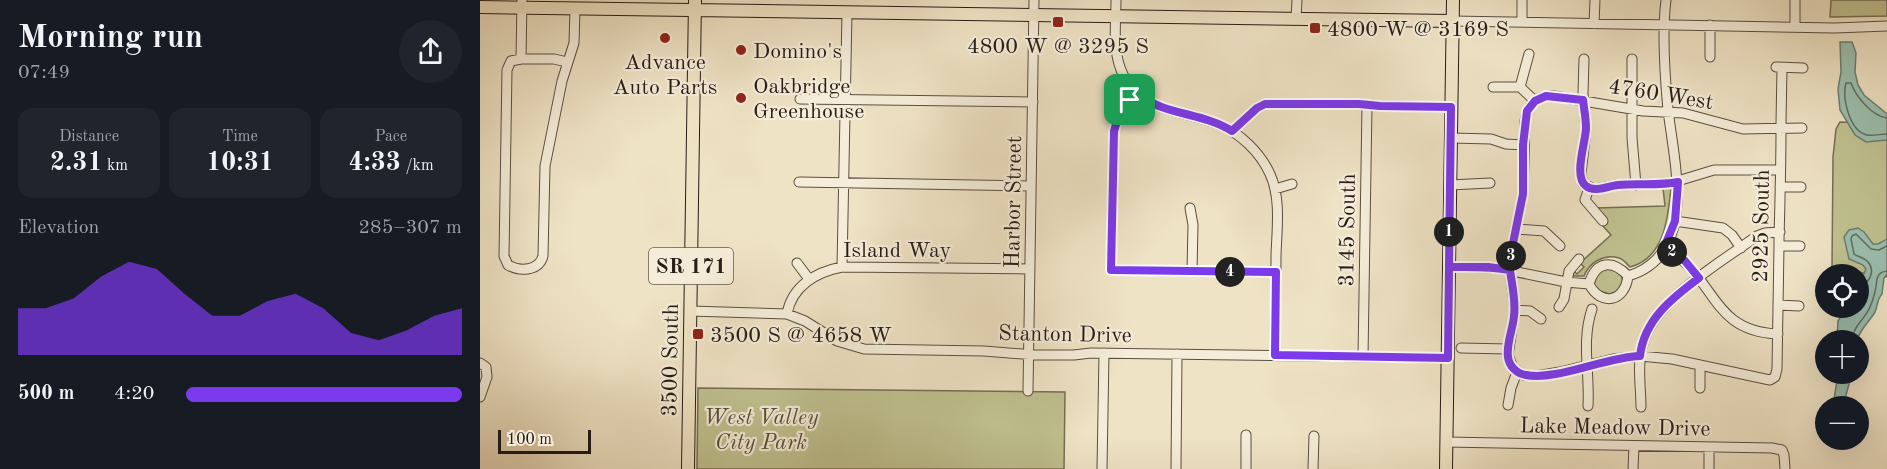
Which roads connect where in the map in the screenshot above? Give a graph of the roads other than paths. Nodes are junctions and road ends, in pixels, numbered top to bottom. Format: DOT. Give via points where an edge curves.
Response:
graph roads {
  1 [pos="1034,0"];
  2 [pos="1116,0"];
  3 [pos="1297,0"];
  4 [pos="1453,0"];
  5 [pos="1522,0"];
  6 [pos="1594,0"];
  7 [pos="1666,0"];
  8 [pos="1795,0"];
  9 [pos="522,4"];
  10 [pos="695,5"];
  11 [pos="480,7"];
  12 [pos="575,9"];
  13 [pos="847,12"];
  14 [pos="1034,15"];
  15 [pos="1116,16"];
  16 [pos="1296,19"];
  17 [pos="1452,21"];
  18 [pos="1522,22"];
  19 [pos="1594,24"];
  20 [pos="1666,25"];
  21 [pos="1710,26"];
  22 [pos="1887,26"];
  23 [pos="1795,27"];
  24 [pos="1530,54"];
  25 [pos="1710,57"];
  26 [pos="521,59"];
  27 [pos="1584,59"];
  28 [pos="1632,59"];
  29 [pos="567,62"];
  30 [pos="1803,68"];
  31 [pos="1493,87"];
  32 [pos="1520,87"];
  33 [pos="1136,93"];
  34 [pos="800,99"];
  35 [pos="845,99"];
  36 [pos="1583,100"];
  37 [pos="1535,101"];
  38 [pos="1032,102"];
  39 [pos="1367,105"];
  40 [pos="1451,107"];
  41 [pos="1632,110"];
  42 [pos="1669,112"];
  43 [pos="1781,128"];
  44 [pos="1802,128"];
  45 [pos="1232,131"];
  46 [pos="1451,138"];
  47 [pos="1523,145"];
  48 [pos="1780,170"];
  49 [pos="799,182"];
  50 [pos="1678,182"];
  51 [pos="844,183"];
  52 [pos="1490,183"];
  53 [pos="1292,184"];
  54 [pos="1450,185"];
  55 [pos="1636,185"];
  56 [pos="1031,186"];
  57 [pos="1780,187"];
  58 [pos="1801,187"];
  59 [pos="1589,188"];
  60 [pos="1275,189"];
  61 [pos="1190,208"];
  62 [pos="1603,221"];
  63 [pos="1675,221"];
  64 [pos="1516,229"];
  65 [pos="1779,232"];
  66 [pos="1560,246"];
  67 [pos="1779,246"];
  68 [pos="1800,246"];
  69 [pos="1664,248"];
  70 [pos="1741,248"];
  71 [pos="1580,259"];
  72 [pos="796,263"];
  73 [pos="842,267"];
  74 [pos="1449,267"];
  75 [pos="1030,270"];
  76 [pos="1510,270"];
  77 [pos="1192,271"];
  78 [pos="1276,272"];
  79 [pos="1628,276"];
  80 [pos="1699,278"];
  81 [pos="809,279"];
  82 [pos="1566,282"];
  83 [pos="1589,284"];
  84 [pos="1778,306"];
  85 [pos="1799,306"];
  86 [pos="1559,307"];
  87 [pos="1592,309"];
  88 [pos="1515,310"];
  89 [pos="690,311"];
  90 [pos="787,314"];
  91 [pos="1541,318"];
  92 [pos="1778,333"];
  93 [pos="1461,348"];
  94 [pos="1508,349"];
  95 [pos="1104,353"];
  96 [pos="1177,354"];
  97 [pos="1029,355"];
  98 [pos="1275,355"];
  99 [pos="1640,356"];
  100 [pos="1364,357"];
  101 [pos="1448,358"];
  102 [pos="483,365"];
  103 [pos="1700,365"];
  104 [pos="1587,366"];
  105 [pos="1517,372"];
  106 [pos="1700,388"];
  107 [pos="1028,391"];
  108 [pos="480,397"];
  109 [pos="1508,405"];
  110 [pos="1588,406"];
  111 [pos="1641,407"];
  112 [pos="1246,435"];
  113 [pos="1314,436"];
  114 [pos="1446,442"];
  115 [pos="1634,446"];
  116 [pos="1709,447"];
  117 [pos="688,469"];
  118 [pos="1102,469"];
  119 [pos="1176,469"];
  120 [pos="1246,469"];
  121 [pos="1314,469"];
  122 [pos="1446,469"];
  123 [pos="1633,469"];
  124 [pos="1709,469"];
  125 [pos="1785,469"];
  1 -- 14 [label="street, Harbor Street"];
  2 -- 15 [label="street"];
  3 -- 16 [label="street"];
  4 -- 17 [label="main road"];
  5 -- 18 [label="street"];
  6 -- 19 [label="street"];
  7 -- 20 [label="street"];
  8 -- 23 [label="street"];
  9 -- 11 [label="main road"];
  9 -- 12 [label="main road"];
  9 -- 26 [label="street"];
  10 -- 12 [label="main road"];
  10 -- 13 [label="main road"];
  10 -- 89 [label="main road, 3500 South / SR 171"];
  12 -- 29 [label="street" via="574,44"];
  13 -- 14 [label="main road"];
  13 -- 35 [label="street"];
  14 -- 15 [label="main road"];
  14 -- 38 [label="street, Harbor Street"];
  15 -- 16 [label="main road"];
  15 -- 33 [label="street" via="1118,59"];
  16 -- 17 [label="main road"];
  17 -- 18 [label="street"];
  17 -- 40 [label="main road"];
  18 -- 19 [label="street"];
  19 -- 20 [label="street"];
  20 -- 21 [label="street"];
  20 -- 42 [label="street"];
  21 -- 23 [label="street"];
  21 -- 25 [label="street"];
  22 -- 23 [label="street"];
  24 -- 32 [label="street"];
  26 -- 29 [label="street"];
  26 -- 29 [label="street" via="510,62 507,70 505,261 515,268 535,268 542,262 545,166"];
  27 -- 36 [label="street"];
  28 -- 41 [label="street"];
  30 -- 43 [label="street, 2925 South" via="1779,68"];
  31 -- 32 [label="street"];
  32 -- 37 [label="street"];
  33 -- 45 [label="street" via="1156,106"];
  33 -- 77 [label="street" via="1118,118 1114,131 1111,270"];
  34 -- 35 [label="street"];
  35 -- 38 [label="street"];
  35 -- 51 [label="street"];
  36 -- 37 [label="street, 4760 West" via="1546,96"];
  36 -- 41 [label="street, 4760 West"];
  36 -- 59 [label="street" via="1586,130 1581,174"];
  37 -- 47 [label="street" via="1526,114"];
  38 -- 56 [label="street, Harbor Street"];
  39 -- 40 [label="street"];
  39 -- 45 [label="street" via="1265,104"];
  39 -- 100 [label="street, 3145 South"];
  40 -- 46 [label="main road"];
  41 -- 42 [label="street, 4760 West"];
  41 -- 55 [label="street"];
  42 -- 43 [label="street, 4760 West" via="1743,129"];
  42 -- 50 [label="street"];
  43 -- 44 [label="street, 4760 West"];
  43 -- 48 [label="street, 2925 South"];
  45 -- 60 [label="street" via="1261,158"];
  46 -- 47 [label="street"];
  46 -- 54 [label="main road"];
  47 -- 64 [label="street" via="1523,194"];
  48 -- 50 [label="street" via="1717,169"];
  48 -- 57 [label="street, 2925 South"];
  49 -- 51 [label="street"];
  50 -- 55 [label="street"];
  50 -- 63 [label="street"];
  51 -- 56 [label="street"];
  51 -- 73 [label="street"];
  52 -- 54 [label="street"];
  53 -- 60 [label="street"];
  54 -- 74 [label="main road"];
  55 -- 59 [label="street"];
  56 -- 75 [label="street, Harbor Street"];
  57 -- 58 [label="street"];
  57 -- 65 [label="street, 2925 South"];
  59 -- 62 [label="street" via="1585,200"];
  60 -- 78 [label="street"];
  61 -- 77 [label="street"];
  63 -- 69 [label="street"];
  63 -- 70 [label="street" via="1723,228"];
  64 -- 66 [label="street" via="1544,231"];
  64 -- 76 [label="street"];
  65 -- 67 [label="street, 2925 South"];
  65 -- 70 [label="street" via="1762,233"];
  67 -- 68 [label="street"];
  67 -- 84 [label="street, 2925 South"];
  69 -- 79 [label="street" via="1649,265"];
  69 -- 80 [label="street" via="1685,261"];
  70 -- 80 [label="street"];
  71 -- 82 [label="street" via="1569,271"];
  72 -- 81 [label="street"];
  73 -- 75 [label="street, Island Way"];
  73 -- 81 [label="street, Island Way"];
  74 -- 76 [label="street"];
  74 -- 101 [label="main road"];
  75 -- 97 [label="street, Harbor Street"];
  76 -- 82 [label="street"];
  76 -- 88 [label="street"];
  77 -- 78 [label="street"];
  78 -- 98 [label="street"];
  79 -- 83 [label="street" via="1618,266 1608,264 1596,271"];
  79 -- 83 [label="street" via="1625,290 1613,298 1598,295"];
  80 -- 92 [label="street" via="1735,322 1757,332"];
  80 -- 99 [label="street" via="1658,315 1644,339"];
  81 -- 90 [label="street, Island Way" via="789,303"];
  82 -- 83 [label="street"];
  82 -- 86 [label="street"];
  84 -- 85 [label="street"];
  84 -- 92 [label="street, 2925 South"];
  87 -- 104 [label="street" via="1585,337"];
  88 -- 91 [label="street" via="1530,311"];
  88 -- 94 [label="street"];
  89 -- 90 [label="street, Stanton Drive"];
  89 -- 117 [label="main road, 3500 South / SR 171"];
  90 -- 97 [label="street, Stanton Drive" via="858,348"];
  92 -- 103 [label="street, 2925 South" via="1777,372 1770,380"];
  93 -- 94 [label="street"];
  94 -- 105 [label="street" via="1509,362"];
  95 -- 96 [label="street, Stanton Drive"];
  95 -- 97 [label="street, Stanton Drive"];
  95 -- 118 [label="street"];
  96 -- 98 [label="street, Stanton Drive"];
  96 -- 119 [label="street"];
  97 -- 107 [label="street, Harbor Street"];
  98 -- 100 [label="street, Stanton Drive"];
  99 -- 103 [label="street"];
  99 -- 104 [label="street"];
  99 -- 111 [label="street"];
  100 -- 101 [label="street, Stanton Drive"];
  101 -- 114 [label="main road"];
  102 -- 108 [label="street" via="487,377"];
  103 -- 106 [label="street"];
  104 -- 105 [label="street" via="1536,376"];
  104 -- 110 [label="street"];
  105 -- 109 [label="street"];
  112 -- 120 [label="street"];
  113 -- 121 [label="street"];
  114 -- 115 [label="street, Lake Meadow Drive"];
  114 -- 122 [label="main road"];
  115 -- 116 [label="street, Lake Meadow Drive"];
  115 -- 123 [label="street"];
  116 -- 124 [label="street"];
  116 -- 125 [label="street, Lake Meadow Drive" via="1782,450"];
}
